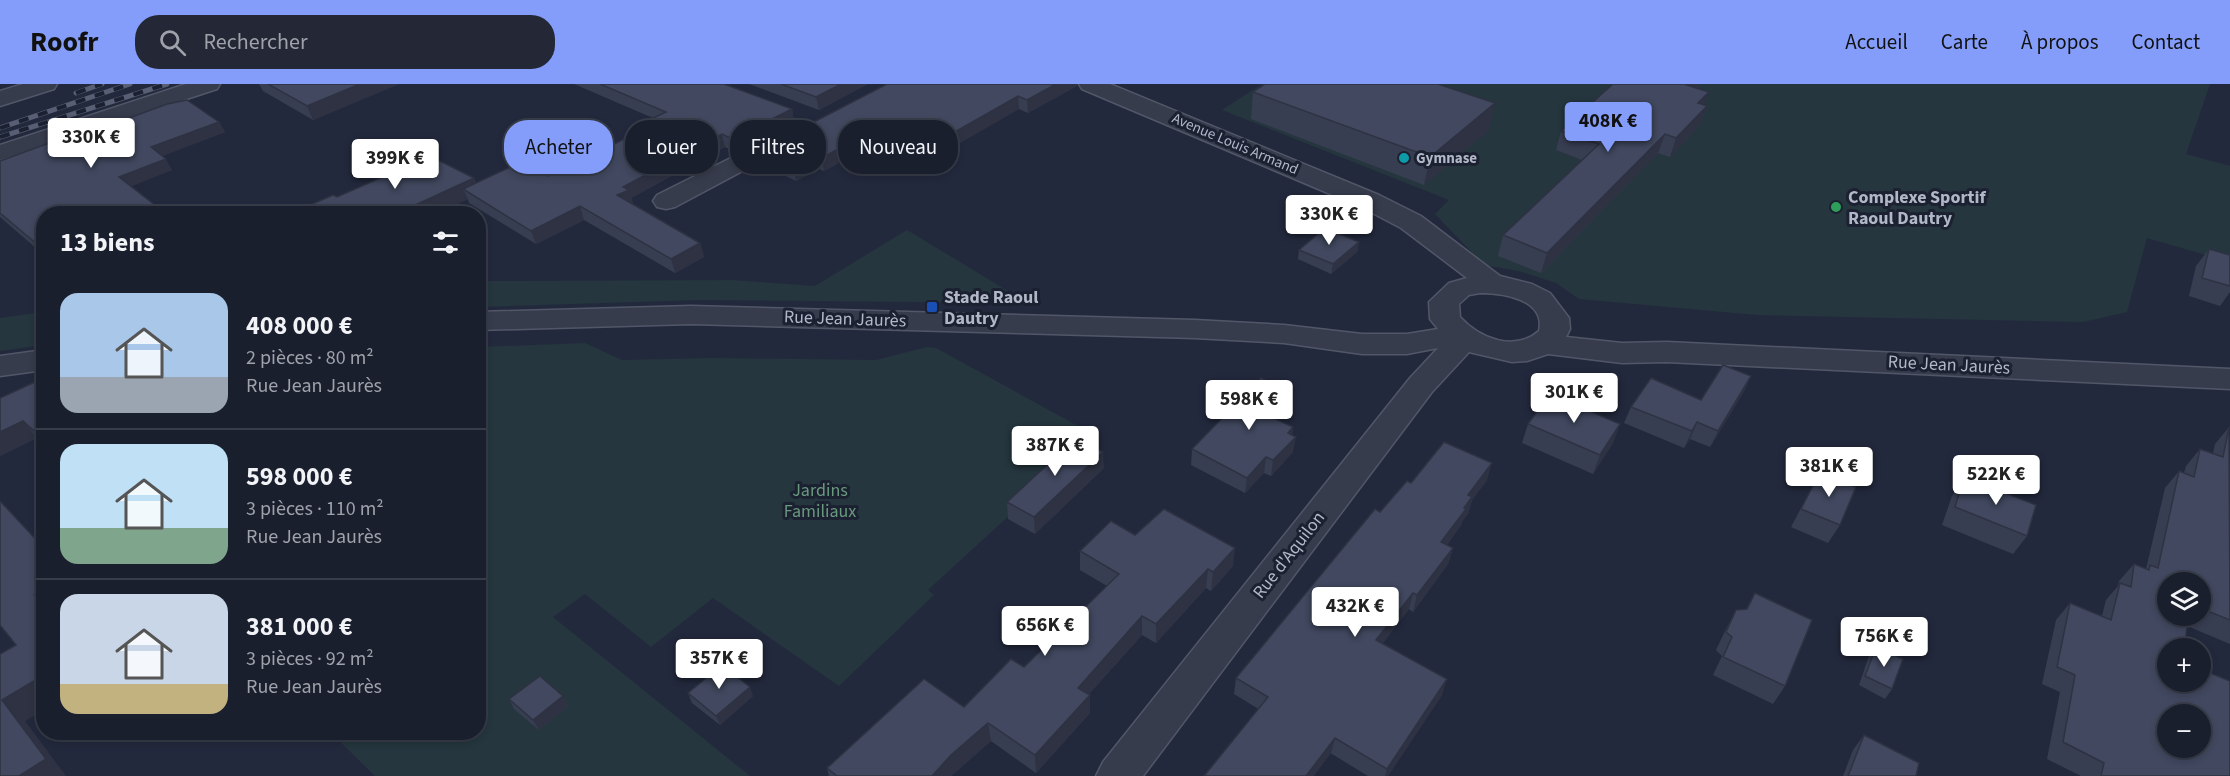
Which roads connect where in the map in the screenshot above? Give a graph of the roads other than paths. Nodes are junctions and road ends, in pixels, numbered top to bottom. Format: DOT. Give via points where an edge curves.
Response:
graph roads {
  1 [pos="46,84"];
  2 [pos="209,84"];
  3 [pos="1090,84"];
  4 [pos="0,99"];
  5 [pos="797,112"];
  6 [pos="0,153"];
  7 [pos="666,201"];
  8 [pos="1411,222"];
  9 [pos="1492,284"];
  10 [pos="1451,300"];
  11 [pos="486,321"];
  12 [pos="1549,331"];
  13 [pos="1284,334"];
  14 [pos="1462,337"];
  15 [pos="1362,344"];
  16 [pos="36,361"];
  17 [pos="0,366"];
  18 [pos="2230,379"];
  19 [pos="1421,385"];
  20 [pos="1118,776"];
  1 -- 4 [label="street"];
  2 -- 6 [label="street"];
  3 -- 8 [label="street, Avenue Louis Armand" via="1370,201"];
  5 -- 7 [label="street" via="818,120"];
  8 -- 9 [label="street, Avenue Louis Armand"];
  8 -- 10 [label="street, Avenue Louis Armand"];
  9 -- 10 [label="street"];
  9 -- 12 [label="street" via="1509,286 1539,299 1549,308"];
  10 -- 13 [label="street, Rue Jean Jaurès" via="1397,326"];
  10 -- 14 [label="street" via="1445,319"];
  11 -- 13 [label="street, Rue Jean Jaurès" via="691,315"];
  12 -- 14 [label="street" via="1527,350 1506,351 1477,345"];
  12 -- 18 [label="street, Rue Jean Jaurès" via="1614,352"];
  13 -- 15 [label="street, Rue Jean Jaurès"];
  14 -- 15 [label="street, Rue Jean Jaurès" via="1407,344"];
  14 -- 19 [label="street, Rue d'Aquilon"];
  15 -- 19 [label="street, Rue Jean Jaurès" via="1399,364"];
  16 -- 17 [label="street"];
  19 -- 20 [label="street, Rue d'Aquilon"];
}
